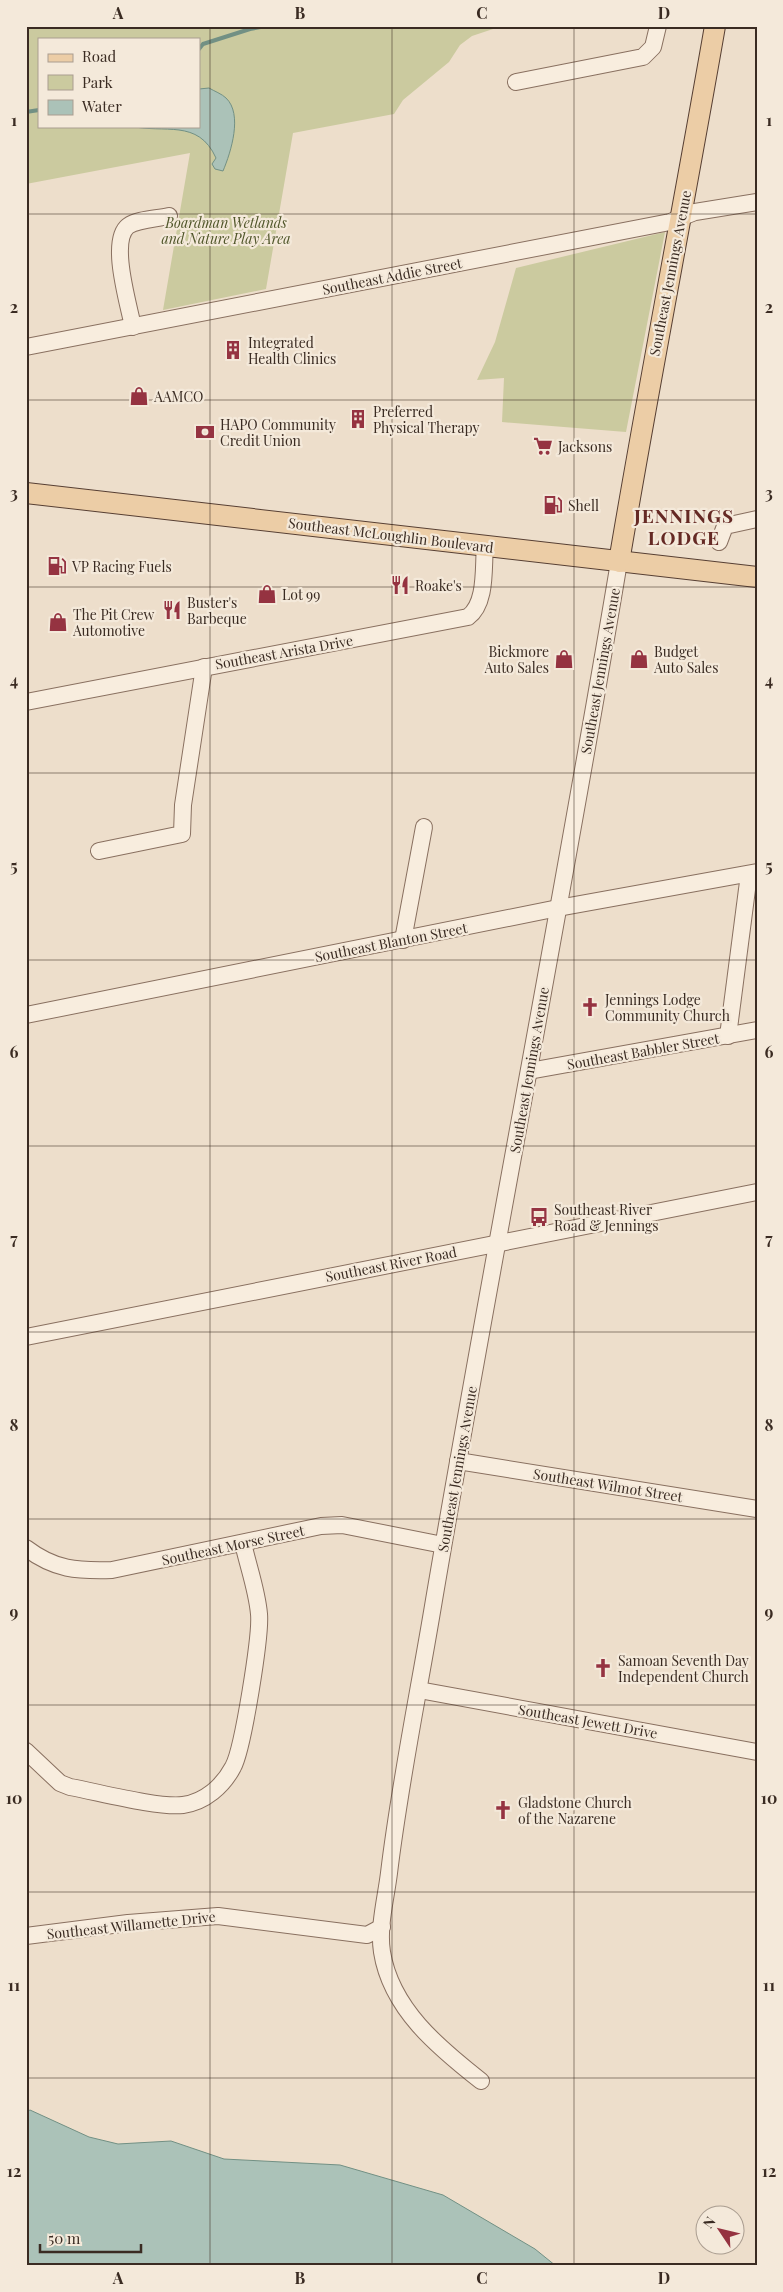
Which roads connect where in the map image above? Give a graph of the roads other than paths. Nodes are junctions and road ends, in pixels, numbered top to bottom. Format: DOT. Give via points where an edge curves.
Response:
graph roads {
  1 [pos="658,26"];
  2 [pos="715,26"];
  3 [pos="516,82"];
  4 [pos="757,202"];
  5 [pos="169,216"];
  6 [pos="682,217"];
  7 [pos="133,327"];
  8 [pos="26,347"];
  9 [pos="26,493"];
  10 [pos="757,519"];
  11 [pos="719,542"];
  12 [pos="485,546"];
  13 [pos="619,562"];
  14 [pos="757,577"];
  15 [pos="204,667"];
  16 [pos="26,702"];
  17 [pos="424,827"];
  18 [pos="98,851"];
  19 [pos="753,873"];
  20 [pos="558,908"];
  21 [pos="403,940"];
  22 [pos="26,1015"];
  23 [pos="757,1030"];
  24 [pos="728,1036"];
  25 [pos="529,1072"];
  26 [pos="757,1192"];
  27 [pos="498,1243"];
  28 [pos="26,1337"];
  29 [pos="458,1461"];
  30 [pos="757,1509"];
  31 [pos="243,1543"];
  32 [pos="444,1546"];
  33 [pos="26,1548"];
  34 [pos="419,1690"];
  35 [pos="26,1751"];
  36 [pos="757,1752"];
  37 [pos="382,1927"];
  38 [pos="26,1936"];
  39 [pos="481,2080"];
  1 -- 3 [label="street" via="652,47 643,57"];
  2 -- 6 [label="main road, Southeast Jennings Avenue"];
  4 -- 6 [label="street, Southeast Addie Street"];
  5 -- 7 [label="street" via="136,222 120,236 119,251"];
  6 -- 7 [label="street, Southeast Addie Street" via="670,222"];
  6 -- 13 [label="main road, Southeast Jennings Avenue" via="649,382"];
  7 -- 8 [label="street, Southeast Addie Street"];
  9 -- 12 [label="main road, Southeast McLoughlin Boulevard"];
  10 -- 11 [label="street" via="725,526"];
  12 -- 13 [label="main road, Southeast McLoughlin Boulevard"];
  12 -- 15 [label="street, Southeast Arista Drive" via="478,606 469,616"];
  13 -- 14 [label="main road, Southeast McLoughlin Boulevard"];
  13 -- 20 [label="street, Southeast Jennings Avenue"];
  15 -- 16 [label="street, Southeast Arista Drive"];
  15 -- 18 [label="street" via="183,805 182,834"];
  17 -- 21 [label="street"];
  19 -- 20 [label="street, Southeast Blanton Street"];
  19 -- 24 [label="street"];
  20 -- 21 [label="street, Southeast Blanton Street"];
  20 -- 25 [label="street, Southeast Jennings Avenue"];
  21 -- 22 [label="street, Southeast Blanton Street"];
  23 -- 24 [label="street, Southeast Babbler Street"];
  24 -- 25 [label="street, Southeast Babbler Street"];
  25 -- 27 [label="street, Southeast Jennings Avenue"];
  26 -- 27 [label="street, Southeast River Road"];
  27 -- 28 [label="street, Southeast River Road"];
  27 -- 29 [label="street, Southeast Jennings Avenue"];
  29 -- 30 [label="street, Southeast Wilmot Street"];
  29 -- 32 [label="street, Southeast Jennings Avenue"];
  31 -- 32 [label="street, Southeast Morse Street" via="321,1526 342,1525"];
  31 -- 33 [label="street, Southeast Morse Street" via="112,1570 81,1571 54,1565"];
  31 -- 35 [label="street" via="259,1613 258,1634 240,1742 234,1765 223,1783 207,1796 184,1805 168,1805 70,1787 60,1783"];
  32 -- 34 [label="street, Southeast Jennings Avenue"];
  34 -- 36 [label="street, Southeast Jewett Drive"];
  34 -- 37 [label="street, Southeast Jennings Avenue" via="392,1842"];
  37 -- 38 [label="street, Southeast Willamette Drive" via="367,1935 218,1916"];
  37 -- 39 [label="street, Southeast Jennings Avenue" via="382,1952 401,2000 438,2047"];
}
